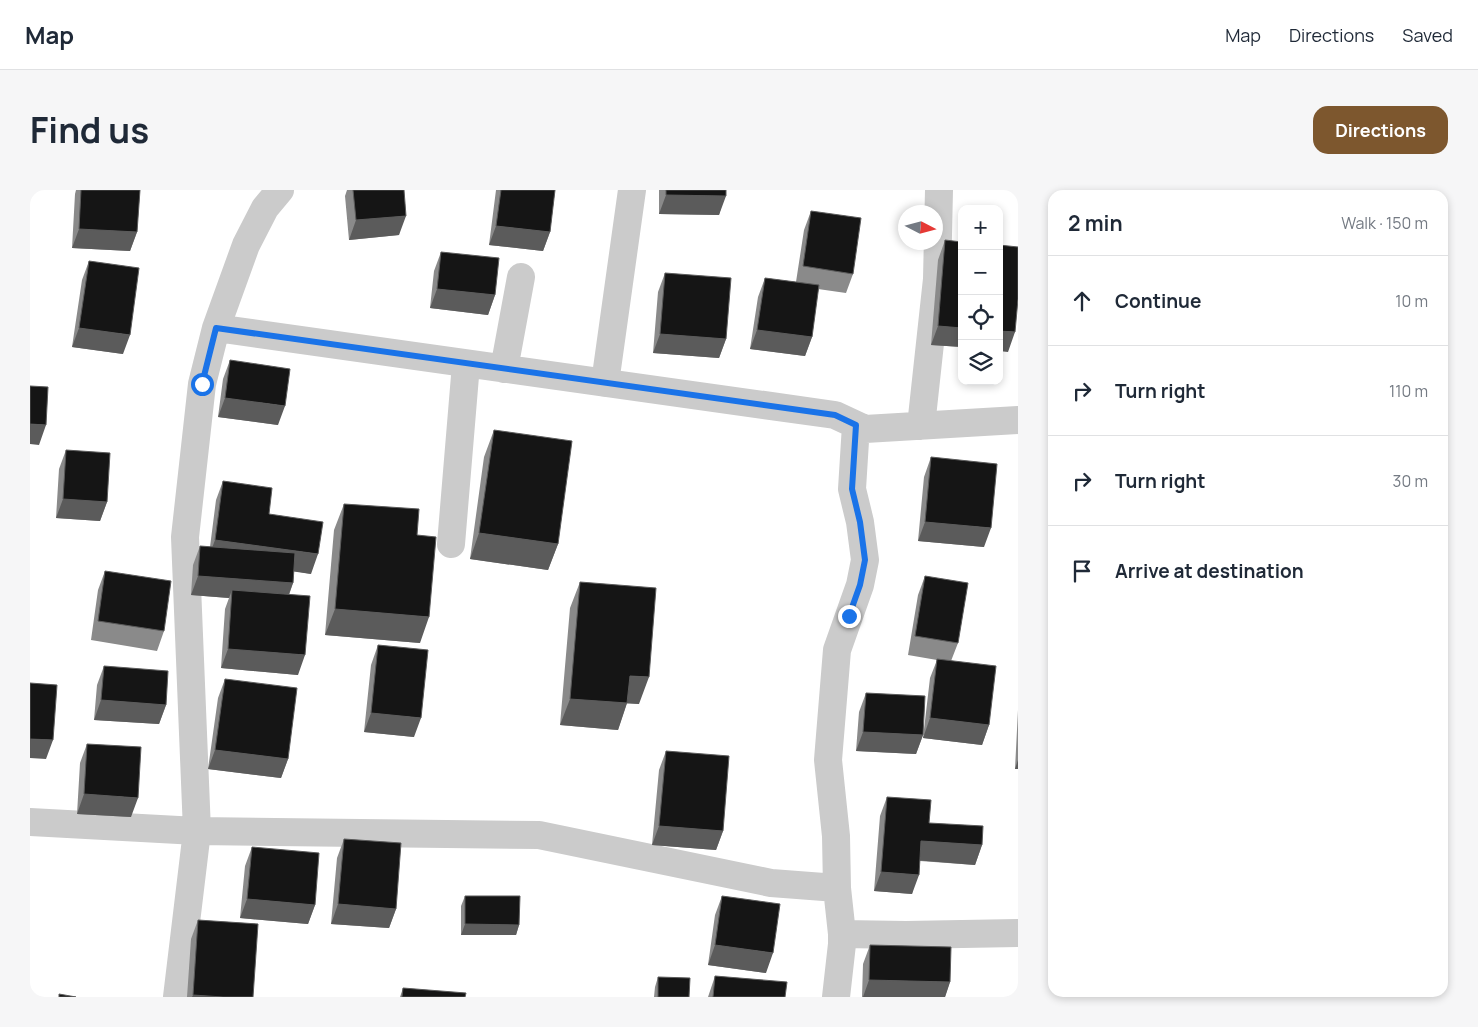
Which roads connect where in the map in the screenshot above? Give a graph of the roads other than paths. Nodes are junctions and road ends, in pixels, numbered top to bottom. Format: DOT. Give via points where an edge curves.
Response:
graph roads {
  1 [pos="280,190"];
  2 [pos="632,190"];
  3 [pos="940,190"];
  4 [pos="521,277"];
  5 [pos="216,328"];
  6 [pos="466,364"];
  7 [pos="504,369"];
  8 [pos="605,383"];
  9 [pos="1018,420"];
  10 [pos="856,425"];
  11 [pos="921,426"];
  12 [pos="451,544"];
  13 [pos="30,822"];
  14 [pos="197,831"];
  15 [pos="837,888"];
  16 [pos="1018,933"];
  17 [pos="842,934"];
  18 [pos="177,997"];
  19 [pos="836,997"];
  1 -- 5 [label="street" via="265,208 246,244"];
  2 -- 8 [label="street"];
  3 -- 11 [label="street" via="937,279"];
  4 -- 7 [label="street"];
  5 -- 6 [label="street"];
  5 -- 14 [label="street" via="202,384 186,538"];
  6 -- 7 [label="street"];
  6 -- 12 [label="street"];
  7 -- 8 [label="street"];
  8 -- 10 [label="street" via="835,415"];
  9 -- 11 [label="street"];
  10 -- 11 [label="street" via="865,429"];
  10 -- 15 [label="street" via="852,489 865,560 860,585 837,650 828,760 836,836"];
  13 -- 14 [label="street"];
  14 -- 15 [label="street" via="539,835 771,883"];
  14 -- 18 [label="street"];
  15 -- 17 [label="street"];
  16 -- 17 [label="street"];
  17 -- 19 [label="street"];
}
